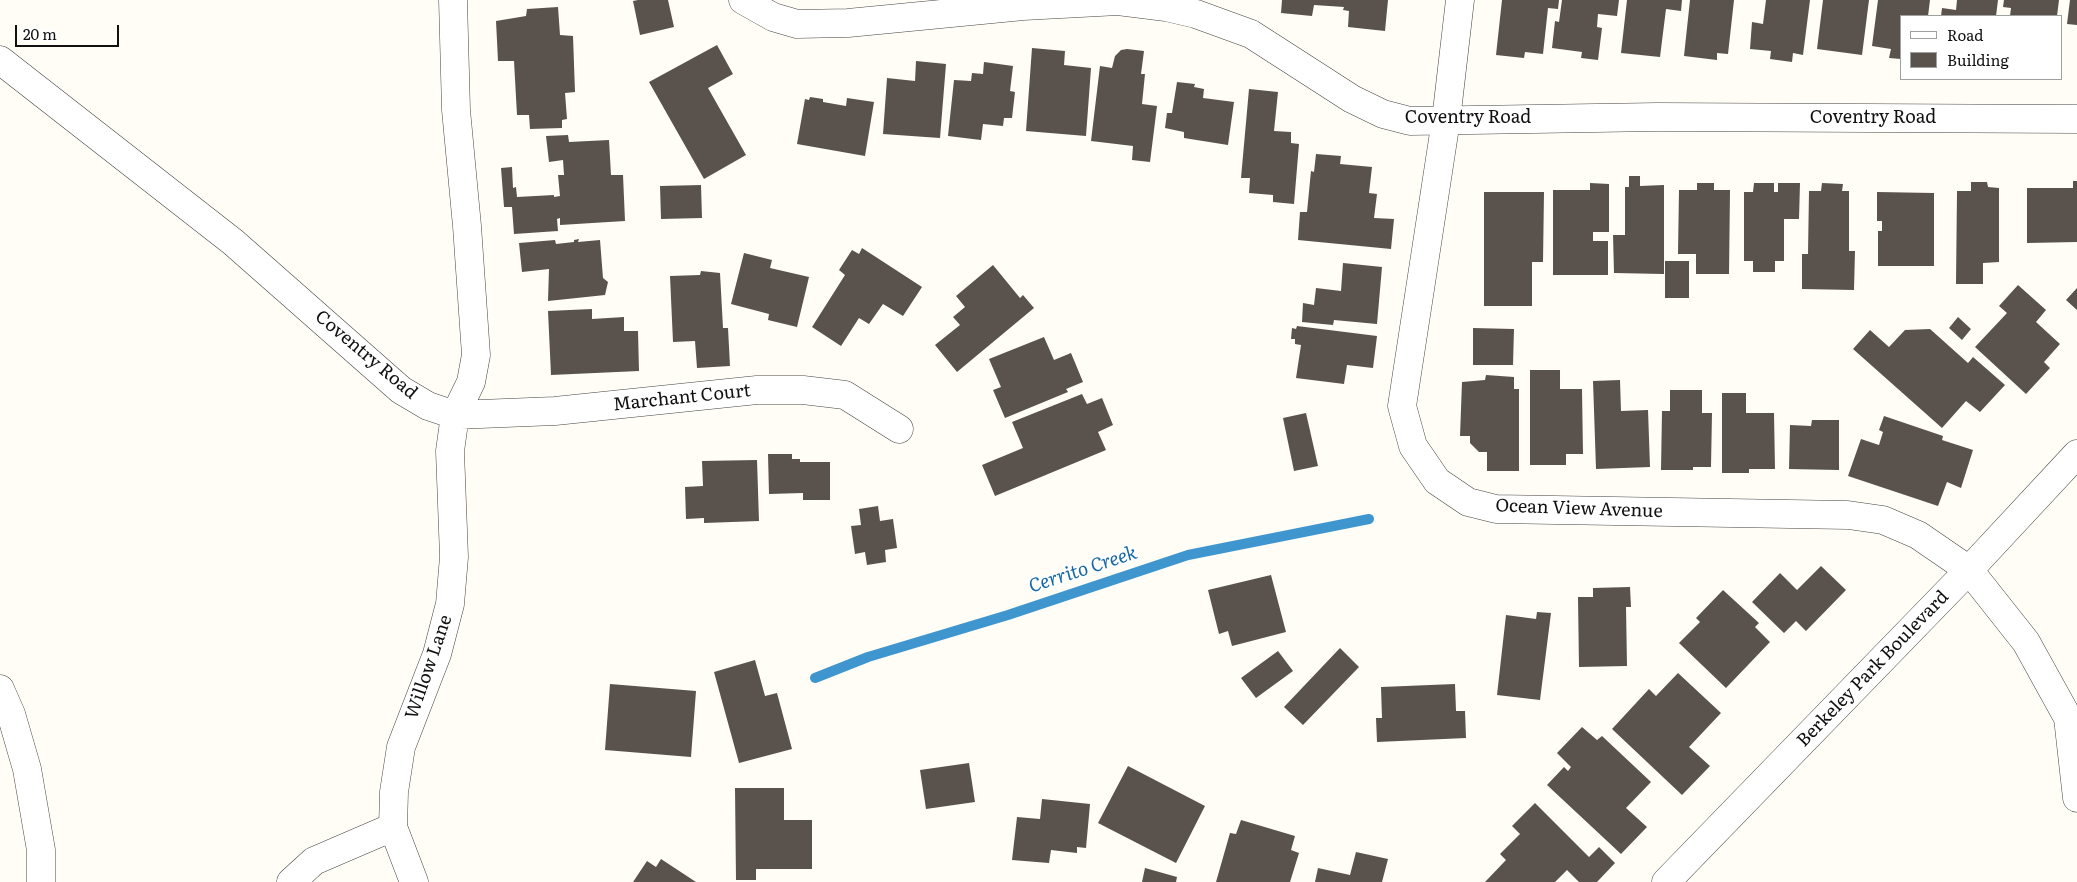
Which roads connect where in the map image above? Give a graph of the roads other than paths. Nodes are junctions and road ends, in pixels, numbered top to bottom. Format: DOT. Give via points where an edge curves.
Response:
graph roads {
  1 [pos="453,0"];
  2 [pos="743,0"];
  3 [pos="1118,0"];
  4 [pos="1460,0"];
  5 [pos="0,60"];
  6 [pos="2077,119"];
  7 [pos="1446,120"];
  8 [pos="455,415"];
  9 [pos="899,429"];
  10 [pos="2077,454"];
  11 [pos="1969,570"];
  12 [pos="0,689"];
  13 [pos="2077,798"];
  14 [pos="393,827"];
  15 [pos="41,882"];
  16 [pos="291,882"];
  17 [pos="414,882"];
  18 [pos="1666,882"];
  1 -- 8 [label="street" via="456,110 468,226 476,355 471,382"];
  2 -- 3 [label="street, Coventry Road" via="773,17 797,24 848,23"];
  3 -- 7 [label="street, Coventry Road" via="1196,14 1251,34 1352,99 1383,114 1410,121"];
  4 -- 7 [label="street, Ocean View Avenue"];
  5 -- 8 [label="street, Coventry Road" via="233,242 401,390 428,406"];
  6 -- 7 [label="street, Coventry Road" via="1657,117"];
  7 -- 11 [label="street, Ocean View Avenue" via="1402,406 1413,446 1437,482 1468,502 1496,509 1848,515 1883,520 1918,535"];
  8 -- 9 [label="street, Marchant Court" via="555,411 757,390 803,390 845,395"];
  8 -- 14 [label="street, Willow Lane" via="450,451 454,557 450,604 437,654 401,747"];
  10 -- 11 [label="street, Berkeley Park Boulevard"];
  11 -- 13 [label="street, Ocean View Avenue" via="2026,642 2068,718"];
  11 -- 18 [label="street, Berkeley Park Boulevard"];
  12 -- 15 [label="street" via="28,769 41,850"];
  14 -- 16 [label="street" via="314,861"];
  14 -- 17 [label="street"];
}
